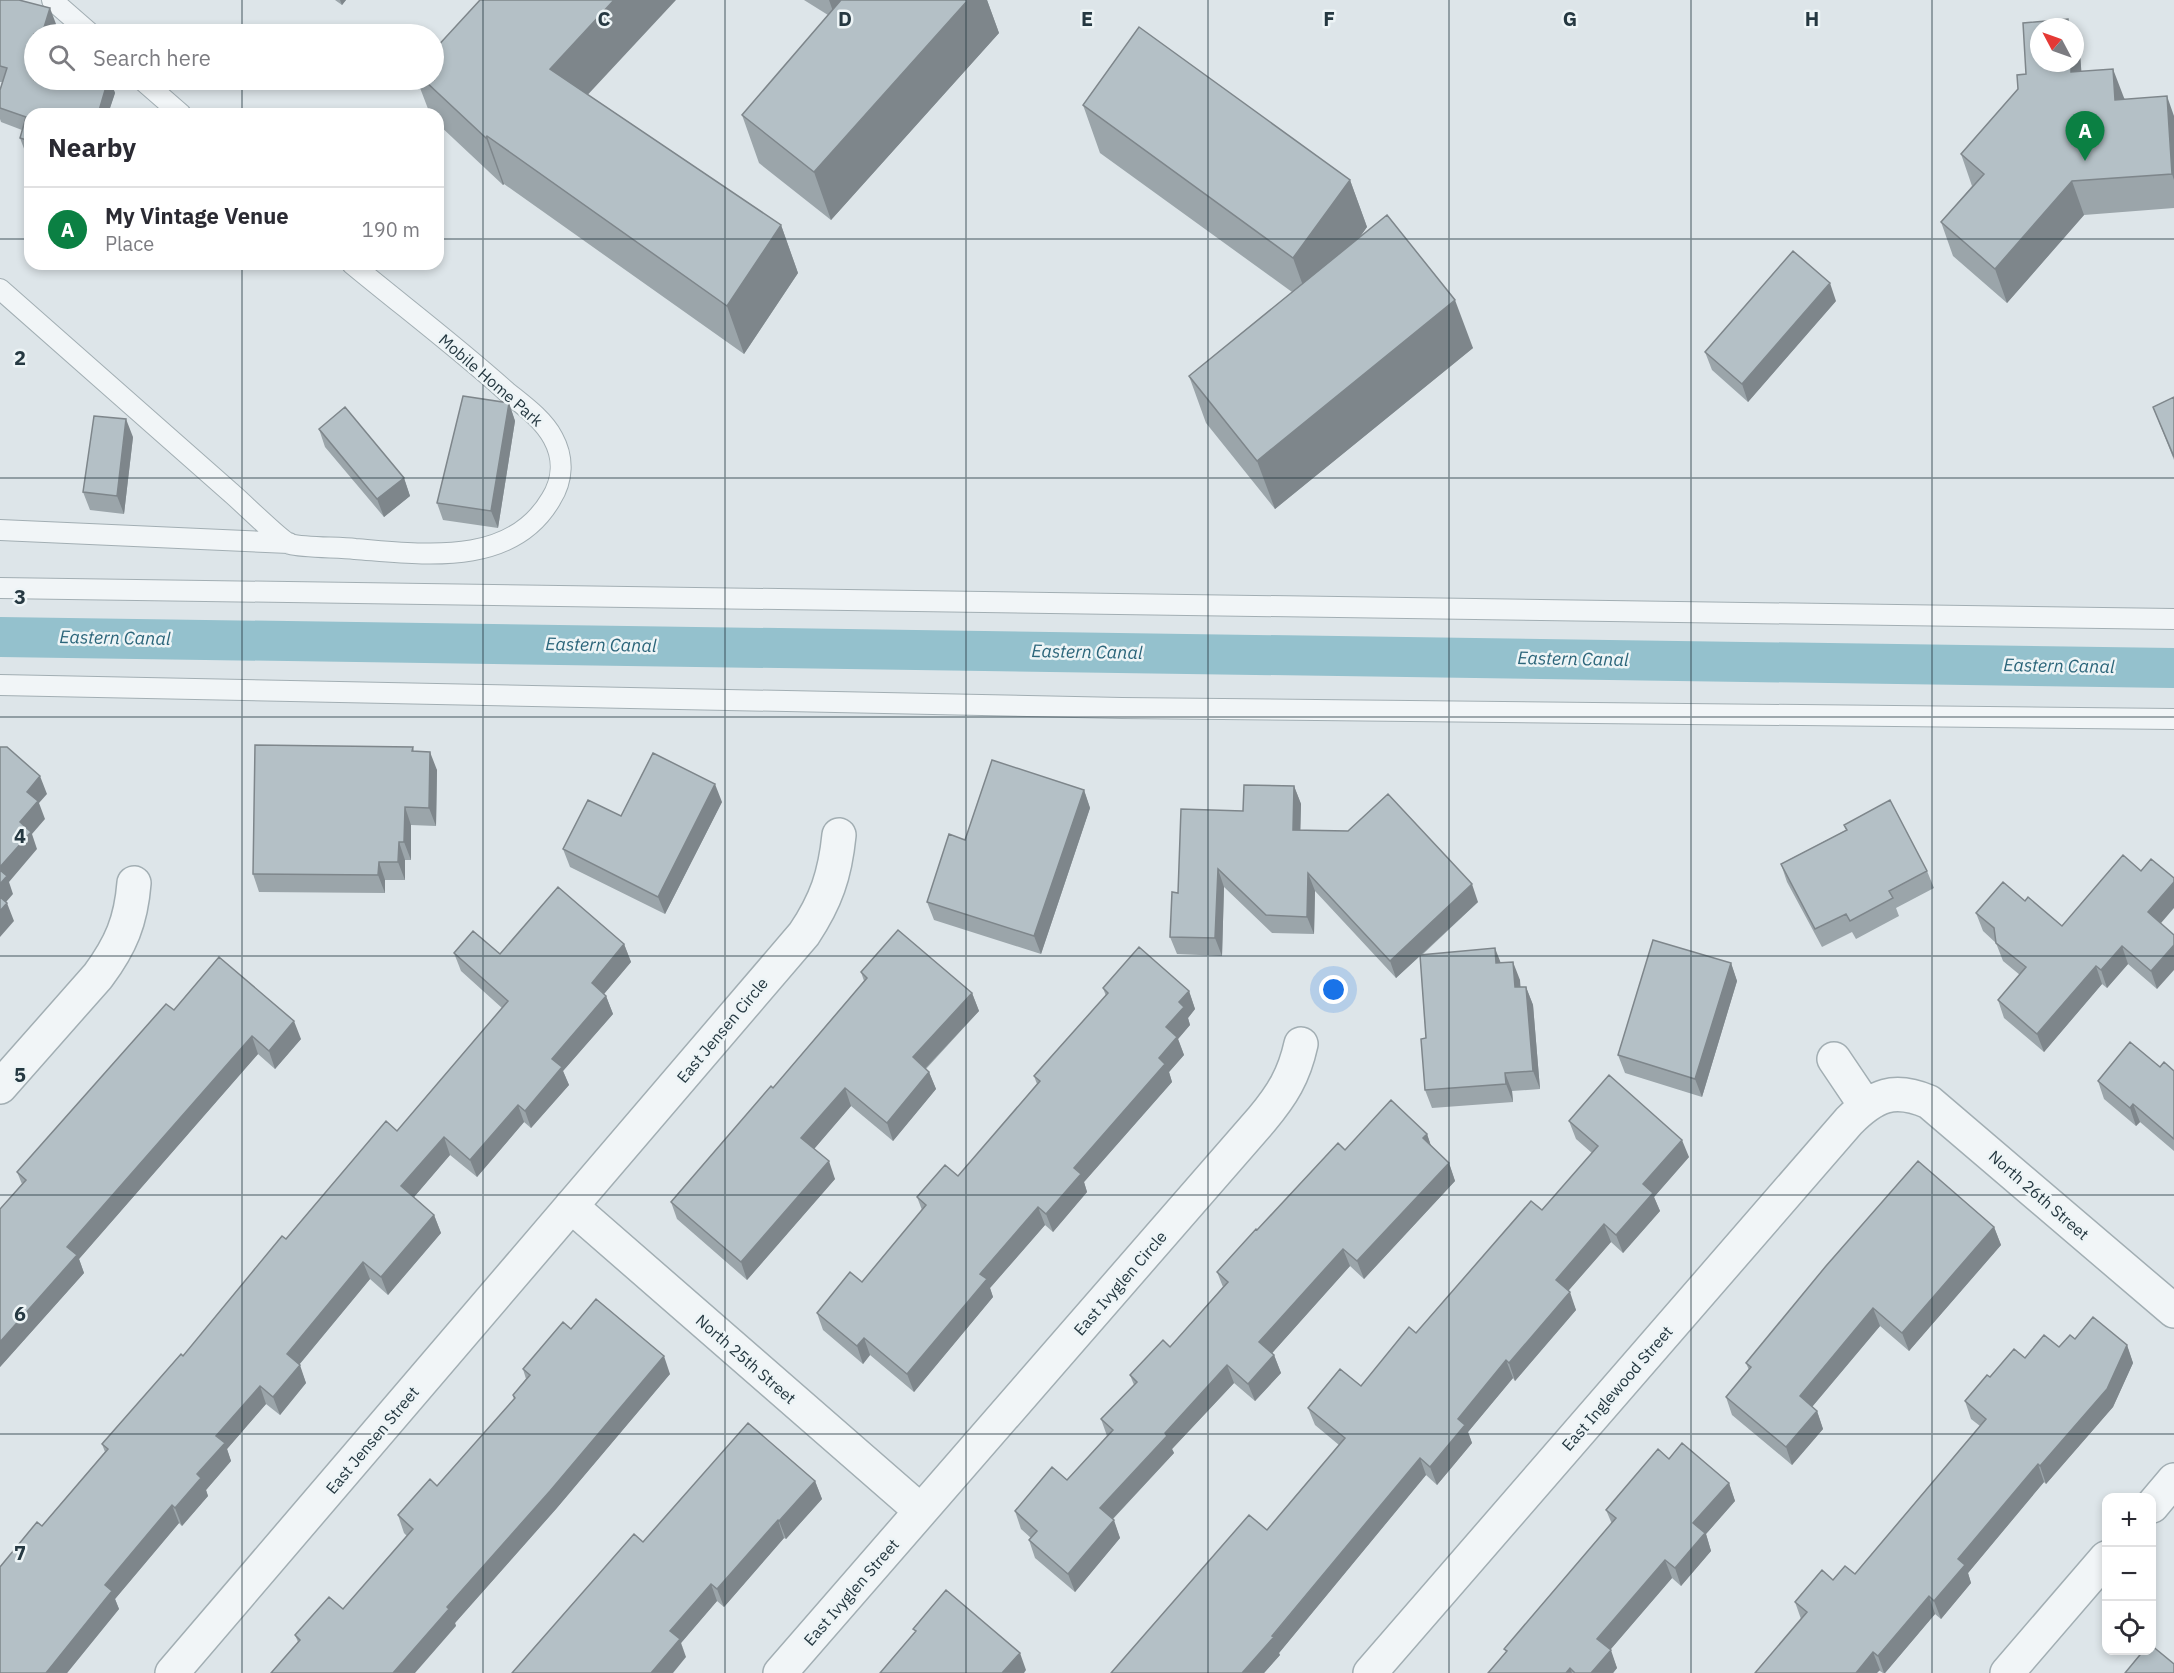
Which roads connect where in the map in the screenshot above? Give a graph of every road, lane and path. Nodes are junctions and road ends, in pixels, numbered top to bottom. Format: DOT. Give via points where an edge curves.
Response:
graph roads {
  1 [pos="52,0"];
  2 [pos="80,24"];
  3 [pos="153,90"];
  4 [pos="174,108"];
  5 [pos="359,270"];
  6 [pos="0,289"];
  7 [pos="0,530"];
  8 [pos="288,543"];
  9 [pos="0,588"];
  10 [pos="2174,619"];
  11 [pos="0,685"];
  12 [pos="2174,719"];
  13 [pos="839,836"];
  14 [pos="134,883"];
  15 [pos="1301,1044"];
  16 [pos="1834,1059"];
  17 [pos="0,1087"];
  18 [pos="1897,1093"];
  19 [pos="1865,1105"];
  20 [pos="571,1206"];
  21 [pos="2174,1311"];
  22 [pos="2174,1480"];
  23 [pos="2156,1500"];
  24 [pos="921,1511"];
  25 [pos="2102,1563"];
  26 [pos="172,1673"];
  27 [pos="780,1673"];
  28 [pos="1370,1673"];
  29 [pos="2007,1673"];
  1 -- 2 [label="lane"];
  3 -- 4 [label="lane"];
  5 -- 8 [label="lane, Mobile Home Park" via="540,421 553,436 560,454 557,489 530,526 510,540 486,549 409,553"];
  6 -- 8 [label="lane"];
  7 -- 8 [label="lane, Mobile Home Park"];
  9 -- 10 [label="lane"];
  11 -- 12 [label="lane" via="1122,708"];
  13 -- 20 [label="street, East Jensen Circle" via="829,888 804,934"];
  14 -- 17 [label="street" via="132,908 113,956"];
  15 -- 24 [label="street, East Ivyglen Circle" via="1288,1084 1276,1102"];
  16 -- 19 [label="street"];
  18 -- 19 [label="street, East Inglewood Street"];
  18 -- 21 [label="street, North 26th Street" via="1922,1099 1944,1113"];
  19 -- 28 [label="street, East Inglewood Street"];
  20 -- 24 [label="street, North 25th Street"];
  20 -- 26 [label="street, East Jensen Street"];
  22 -- 23 [label="street"];
  24 -- 27 [label="street, East Ivyglen Street"];
  25 -- 29 [label="street"];
}
